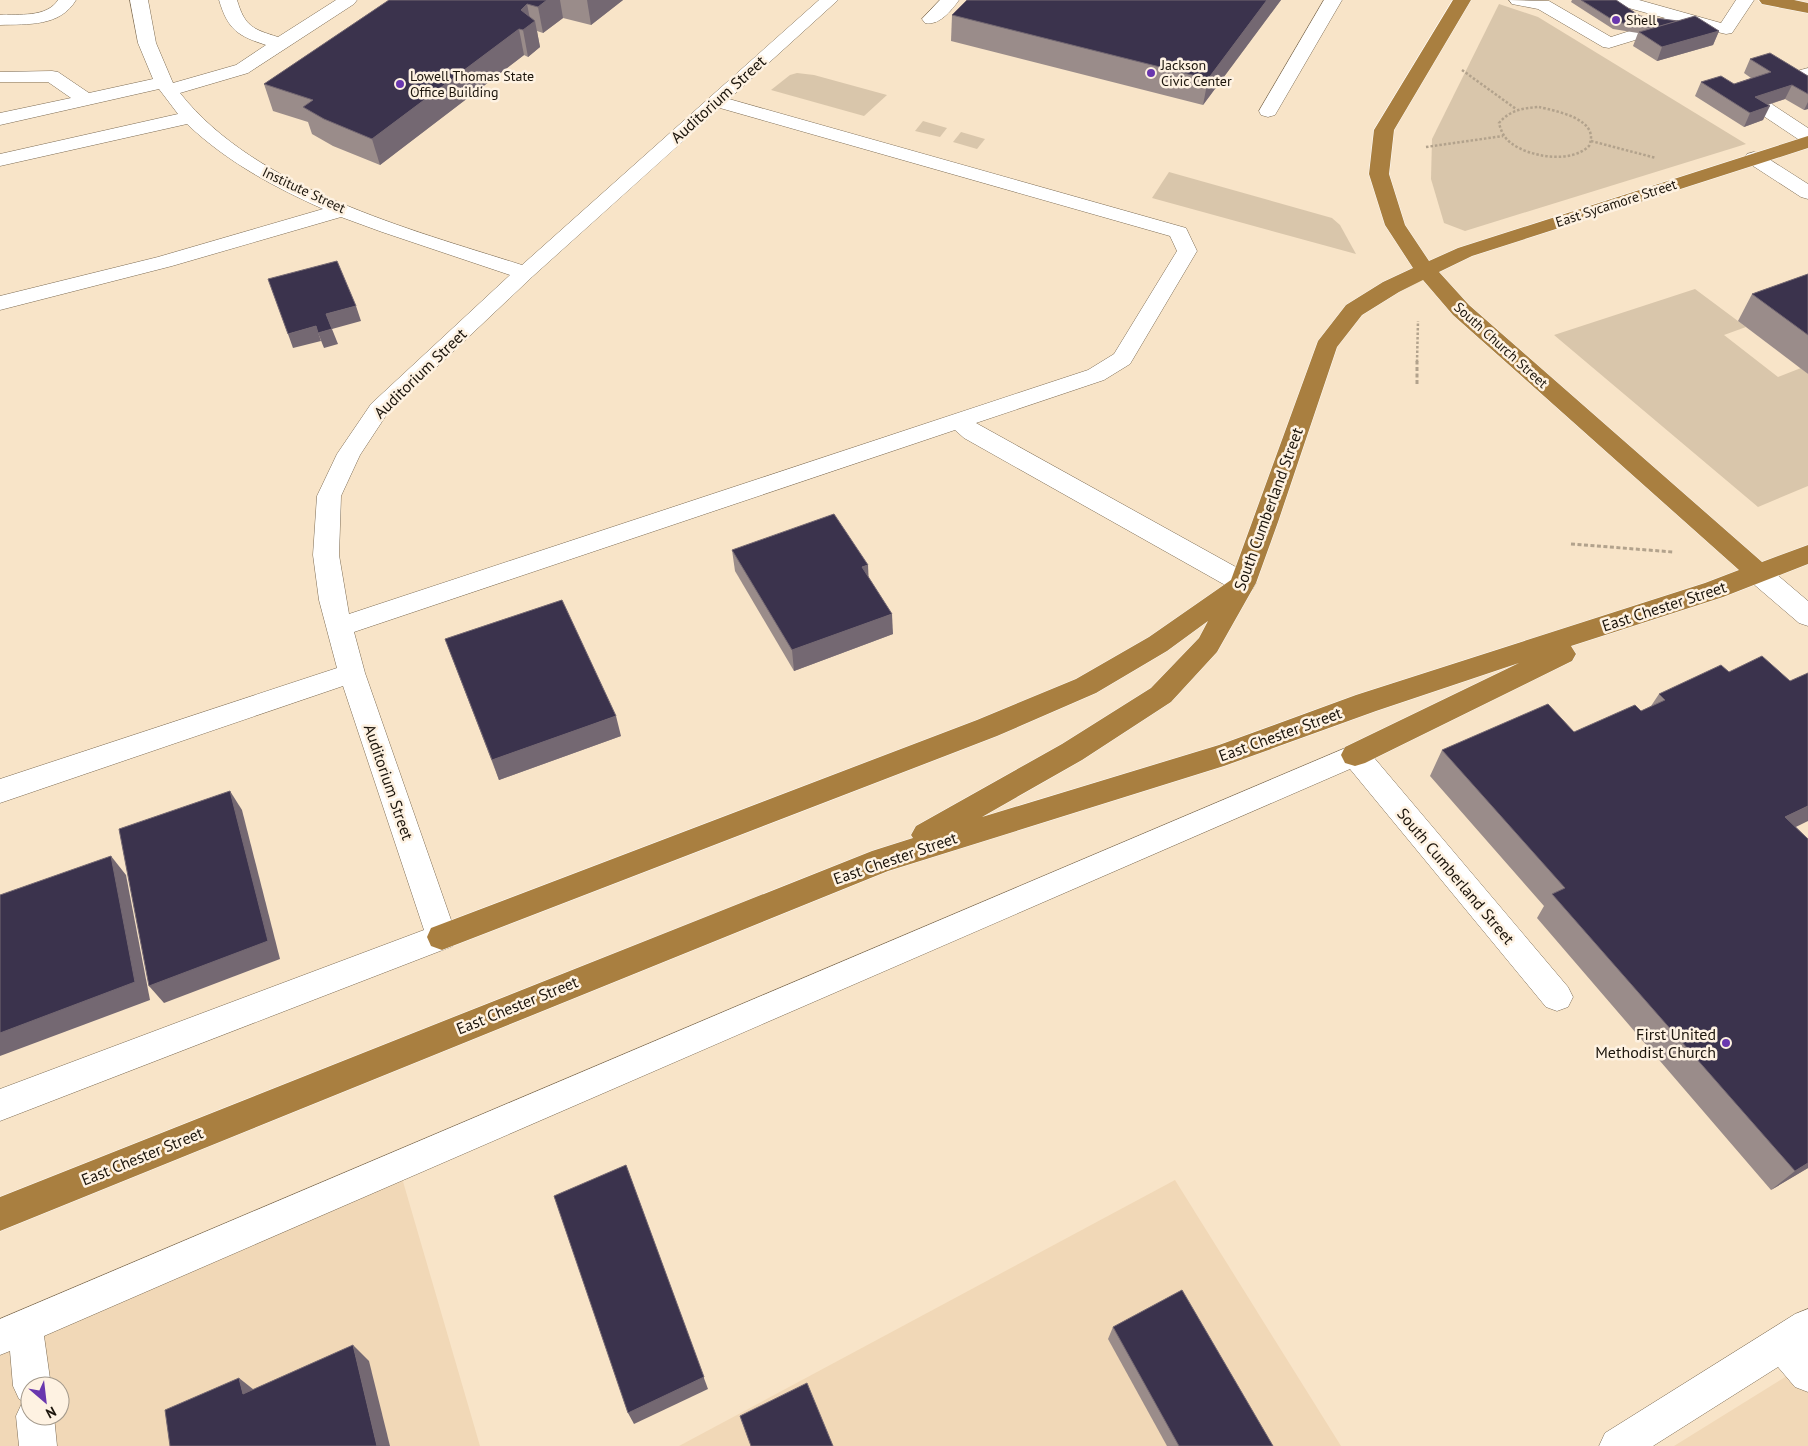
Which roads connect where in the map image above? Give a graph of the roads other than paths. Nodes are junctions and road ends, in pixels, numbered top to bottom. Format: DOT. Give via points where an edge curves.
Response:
graph roads {
  1 [pos="67,0"];
  2 [pos="139,0"];
  3 [pos="228,0"];
  4 [pos="348,0"];
  5 [pos="829,0"];
  6 [pos="950,0"];
  7 [pos="1333,0"];
  8 [pos="1462,0"];
  9 [pos="1518,0"];
  10 [pos="1745,0"];
  11 [pos="1768,0"];
  12 [pos="1550,2"];
  13 [pos="1638,2"];
  14 [pos="1619,5"];
  15 [pos="1808,8"];
  16 [pos="1594,17"];
  17 [pos="1682,18"];
  18 [pos="931,19"];
  19 [pos="0,20"];
  20 [pos="1573,22"];
  21 [pos="1661,26"];
  22 [pos="1639,33"];
  23 [pos="280,44"];
  24 [pos="1808,73"];
  25 [pos="0,77"];
  26 [pos="167,86"];
  27 [pos="86,100"];
  28 [pos="716,101"];
  29 [pos="1268,111"];
  30 [pos="192,117"];
  31 [pos="0,119"];
  32 [pos="1808,137"];
  33 [pos="1808,142"];
  34 [pos="1754,158"];
  35 [pos="0,160"];
  36 [pos="1808,193"];
  37 [pos="343,210"];
  38 [pos="1425,269"];
  39 [pos="525,273"];
  40 [pos="0,303"];
  41 [pos="957,420"];
  42 [pos="1808,554"];
  43 [pos="1758,574"];
  44 [pos="1243,583"];
  45 [pos="1654,610"];
  46 [pos="1808,616"];
  47 [pos="339,627"];
  48 [pos="352,673"];
  49 [pos="1355,755"];
  50 [pos="0,791"];
  51 [pos="882,860"];
  52 [pos="442,937"];
  53 [pos="1558,997"];
  54 [pos="0,1105"];
  55 [pos="0,1214"];
  56 [pos="13,1331"];
  57 [pos="1795,1336"];
  58 [pos="1808,1374"];
  59 [pos="29,1376"];
  60 [pos="36,1426"];
  61 [pos="38,1446"];
  62 [pos="1618,1446"];
  1 -- 19 [label="street" via="65,6 48,17"];
  2 -- 26 [label="street, Institute Street" via="146,40"];
  3 -- 23 [label="street" via="233,19 243,31"];
  4 -- 23 [label="street"];
  5 -- 28 [label="street, Auditorium Street"];
  6 -- 18 [label="street"];
  7 -- 29 [label="street"];
  8 -- 38 [label="highway, South Church Street" via="1384,130 1379,174 1395,225"];
  9 -- 12 [label="street"];
  10 -- 17 [label="street" via="1726,29"];
  11 -- 15 [label="highway"];
  12 -- 20 [label="street"];
  13 -- 14 [label="street"];
  13 -- 17 [label="street"];
  16 -- 20 [label="street"];
  17 -- 21 [label="street"];
  20 -- 22 [label="street" via="1609,43"];
  23 -- 26 [label="street" via="242,69"];
  24 -- 32 [label="street" via="1757,95 1766,109"];
  25 -- 27 [label="street" via="52,76"];
  26 -- 27 [label="street"];
  26 -- 30 [label="street, Institute Street"];
  27 -- 31 [label="street"];
  28 -- 39 [label="street, Auditorium Street"];
  28 -- 41 [label="street" via="1179,232 1187,251 1122,360 1096,375"];
  30 -- 35 [label="street"];
  30 -- 37 [label="street, Institute Street" via="213,137 258,169"];
  33 -- 34 [label="highway, East Sycamore Street"];
  34 -- 36 [label="street"];
  34 -- 38 [label="highway, East Sycamore Street" via="1465,252"];
  37 -- 39 [label="street, Institute Street"];
  37 -- 40 [label="street" via="165,262"];
  38 -- 43 [label="highway, South Church Street" via="1461,310"];
  38 -- 44 [label="highway, South Cumberland Street" via="1354,310 1326,346"];
  39 -- 47 [label="street, Auditorium Street" via="379,409 349,454 328,496 326,555"];
  41 -- 44 [label="street" via="972,432"];
  41 -- 47 [label="street"];
  42 -- 43 [label="highway, East Chester Street"];
  43 -- 45 [label="highway, East Chester Street"];
  43 -- 46 [label="street, South Church Street"];
  44 -- 51 [label="highway, South Cumberland Street" via="1208,645 1161,695 1072,752"];
  44 -- 52 [label="highway" via="1158,644 1086,686 987,728"];
  45 -- 49 [label="highway"];
  45 -- 51 [label="highway, East Chester Street" via="1366,703 1224,755"];
  47 -- 48 [label="street, Auditorium Street"];
  48 -- 50 [label="street"];
  48 -- 52 [label="street, Auditorium Street"];
  49 -- 53 [label="street, South Cumberland Street"];
  49 -- 56 [label="street"];
  51 -- 55 [label="highway, East Chester Street"];
  52 -- 54 [label="street"];
  56 -- 59 [label="street"];
  57 -- 58 [label="street"];
  57 -- 62 [label="street"];
  60 -- 61 [label="street"];
}
